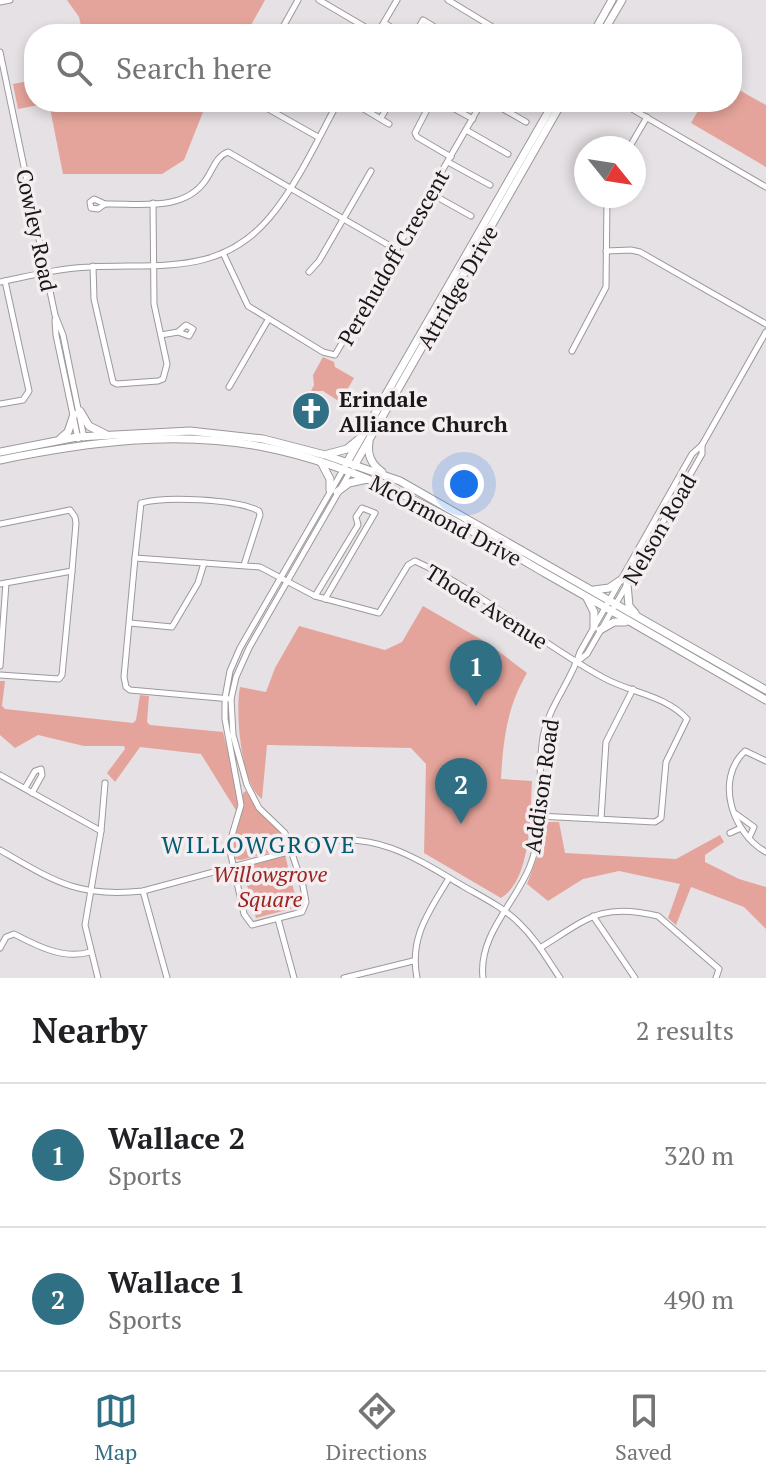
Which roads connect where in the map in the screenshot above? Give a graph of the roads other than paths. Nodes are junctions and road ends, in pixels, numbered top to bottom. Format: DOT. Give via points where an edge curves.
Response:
graph roads {
  1 [pos="10,0"];
  2 [pos="298,0"];
  3 [pos="319,0"];
  4 [pos="397,0"];
  5 [pos="448,0"];
  6 [pos="612,0"];
  7 [pos="622,0"];
  8 [pos="0,2"];
  9 [pos="384,23"];
  10 [pos="285,24"];
  11 [pos="360,24"];
  12 [pos="488,24"];
  13 [pos="599,24"];
  14 [pos="608,24"];
  15 [pos="0,52"];
  16 [pos="2,70"];
  17 [pos="274,112"];
  18 [pos="332,112"];
  19 [pos="370,112"];
  20 [pos="384,112"];
  21 [pos="426,112"];
  22 [pos="460,112"];
  23 [pos="477,112"];
  24 [pos="508,112"];
  25 [pos="548,112"];
  26 [pos="556,112"];
  27 [pos="638,112"];
  28 [pos="647,117"];
  29 [pos="381,118"];
  30 [pos="473,119"];
  31 [pos="526,122"];
  32 [pos="389,124"];
  33 [pos="466,130"];
  34 [pos="636,136"];
  35 [pos="318,137"];
  36 [pos="508,154"];
  37 [pos="450,159"];
  38 [pos="371,171"];
  39 [pos="490,185"];
  40 [pos="766,187"];
  41 [pos="289,188"];
  42 [pos="430,193"];
  43 [pos="153,203"];
  44 [pos="105,204"];
  45 [pos="607,208"];
  46 [pos="471,216"];
  47 [pos="344,220"];
  48 [pos="397,250"];
  49 [pos="606,251"];
  50 [pos="223,253"];
  51 [pos="93,266"];
  52 [pos="153,266"];
  53 [pos="309,272"];
  54 [pos="46,273"];
  55 [pos="3,281"];
  56 [pos="268,320"];
  57 [pos="766,324"];
  58 [pos="178,332"];
  59 [pos="766,332"];
  60 [pos="161,335"];
  61 [pos="572,351"];
  62 [pos="229,387"];
  63 [pos="0,404"];
  64 [pos="77,413"];
  65 [pos="107,435"];
  66 [pos="370,437"];
  67 [pos="361,438"];
  68 [pos="81,440"];
  69 [pos="58,441"];
  70 [pos="0,452"];
  71 [pos="323,458"];
  72 [pos="0,460"];
  73 [pos="349,467"];
  74 [pos="387,475"];
  75 [pos="370,479"];
  76 [pos="334,491"];
  77 [pos="0,524"];
  78 [pos="481,536"];
  79 [pos="496,536"];
  80 [pos="135,558"];
  81 [pos="204,562"];
  82 [pos="244,565"];
  83 [pos="72,571"];
  84 [pos="284,578"];
  85 [pos="624,582"];
  86 [pos="3,584"];
  87 [pos="587,593"];
  88 [pos="315,596"];
  89 [pos="325,599"];
  90 [pos="610,606"];
  91 [pos="637,621"];
  92 [pos="130,623"];
  93 [pos="597,629"];
  94 [pos="577,662"];
  95 [pos="0,666"];
  96 [pos="0,675"];
  97 [pos="633,689"];
  98 [pos="766,690"];
  99 [pos="228,698"];
  100 [pos="766,700"];
  101 [pos="766,761"];
  102 [pos="0,775"];
  103 [pos="105,783"];
  104 [pos="25,789"];
  105 [pos="32,793"];
  106 [pos="734,813"];
  107 [pos="538,816"];
  108 [pos="601,819"];
  109 [pos="741,828"];
  110 [pos="101,831"];
  111 [pos="730,833"];
  112 [pos="749,838"];
  113 [pos="0,850"];
  114 [pos="292,850"];
  115 [pos="766,852"];
  116 [pos="233,866"];
  117 [pos="449,878"];
  118 [pos="143,891"];
  119 [pos="91,892"];
  120 [pos="505,911"];
  121 [pos="593,916"];
  122 [pos="278,919"];
  123 [pos="0,948"];
  124 [pos="540,948"];
  125 [pos="90,952"];
  126 [pos="413,961"];
  127 [pos="98,978"];
  128 [pos="167,978"];
  129 [pos="294,978"];
  130 [pos="344,978"];
  131 [pos="417,978"];
  132 [pos="483,978"];
  133 [pos="560,978"];
  134 [pos="635,978"];
  135 [pos="716,978"];
  1 -- 8 [label="street"];
  2 -- 10 [label="street"];
  3 -- 11 [label="street"];
  4 -- 9 [label="street"];
  5 -- 12 [label="street"];
  6 -- 13 [label="main road"];
  7 -- 14 [label="main road"];
  15 -- 16 [label="street, Cowley Road"];
  16 -- 54 [label="street, Cowley Road"];
  17 -- 35 [label="street"];
  18 -- 35 [label="street"];
  19 -- 29 [label="street"];
  20 -- 29 [label="street"];
  21 -- 37 [label="street" via="417,137"];
  22 -- 30 [label="street"];
  23 -- 30 [label="street, Perehudoff Crescent"];
  24 -- 31 [label="street"];
  25 -- 67 [label="main road, Attridge Drive"];
  26 -- 66 [label="main road, Attridge Drive"];
  27 -- 28 [label="street"];
  28 -- 34 [label="street"];
  28 -- 40 [label="street"];
  29 -- 32 [label="street"];
  30 -- 33 [label="street, Perehudoff Crescent"];
  33 -- 36 [label="street"];
  33 -- 37 [label="street, Perehudoff Crescent"];
  35 -- 41 [label="street"];
  37 -- 39 [label="street"];
  37 -- 42 [label="street, Perehudoff Crescent"];
  38 -- 47 [label="street"];
  41 -- 43 [label="street" via="224,152 196,191 181,200"];
  41 -- 47 [label="street"];
  41 -- 50 [label="street" via="264,223"];
  42 -- 46 [label="street"];
  42 -- 48 [label="street, Perehudoff Crescent"];
  43 -- 44 [label="street"];
  43 -- 52 [label="street"];
  45 -- 49 [label="street"];
  47 -- 48 [label="street"];
  47 -- 53 [label="street"];
  48 -- 56 [label="street, Perehudoff Crescent" via="335,355"];
  49 -- 57 [label="street" via="640,252"];
  49 -- 61 [label="street" via="606,287"];
  50 -- 52 [label="street" via="205,261"];
  50 -- 56 [label="street, Perehudoff Crescent" via="248,306"];
  51 -- 52 [label="street"];
  51 -- 54 [label="street"];
  51 -- 60 [label="street" via="94,299 113,382 163,379 167,364"];
  52 -- 60 [label="street"];
  54 -- 55 [label="street"];
  54 -- 64 [label="street, Cowley Road"];
  55 -- 63 [label="street" via="29,391 23,400"];
  56 -- 62 [label="street"];
  58 -- 60 [label="street"];
  59 -- 85 [label="street, Nelson Road" via="702,445 694,450"];
  64 -- 65 [label="main road"];
  64 -- 68 [label="street, Cowley Road"];
  64 -- 69 [label="main road"];
  65 -- 68 [label="main road, McOrmond Drive"];
  65 -- 71 [label="main road, McOrmond Drive" via="221,433 263,439"];
  66 -- 73 [label="main road, Attridge Drive"];
  66 -- 74 [label="main road" via="369,457"];
  67 -- 71 [label="main road"];
  67 -- 73 [label="main road, Attridge Drive"];
  68 -- 69 [label="main road, McOrmond Drive"];
  68 -- 71 [label="main road, McOrmond Drive" via="190,439"];
  68 -- 72 [label="main road, McOrmond Drive"];
  69 -- 70 [label="main road, McOrmond Drive"];
  71 -- 73 [label="main road, McOrmond Drive"];
  71 -- 76 [label="main road"];
  73 -- 74 [label="main road, McOrmond Drive"];
  73 -- 75 [label="main road, McOrmond Drive"];
  73 -- 76 [label="street"];
  74 -- 79 [label="main road, McOrmond Drive"];
  75 -- 76 [label="main road"];
  75 -- 78 [label="main road, McOrmond Drive"];
  76 -- 84 [label="street"];
  77 -- 83 [label="street" via="73,513"];
  78 -- 79 [label="main road"];
  78 -- 87 [label="main road, McOrmond Drive"];
  79 -- 87 [label="main road, McOrmond Drive"];
  80 -- 81 [label="street, Thode Avenue"];
  80 -- 82 [label="street" via="141,503 207,502 259,511"];
  80 -- 92 [label="street"];
  81 -- 82 [label="street, Thode Avenue"];
  81 -- 92 [label="street" via="172,627"];
  82 -- 84 [label="street, Thode Avenue"];
  83 -- 86 [label="street"];
  83 -- 96 [label="street" via="62,675"];
  84 -- 88 [label="street, Thode Avenue"];
  84 -- 99 [label="street"];
  85 -- 87 [label="main road"];
  85 -- 90 [label="street, Nelson Road"];
  85 -- 91 [label="main road"];
  86 -- 95 [label="street"];
  87 -- 90 [label="main road, McOrmond Drive"];
  87 -- 93 [label="main road"];
  88 -- 89 [label="street, Thode Avenue"];
  88 -- 89 [label="street" via="358,525 362,508 375,513"];
  89 -- 94 [label="street, Thode Avenue" via="379,613 405,568 415,561 511,616"];
  90 -- 91 [label="main road, McOrmond Drive"];
  90 -- 93 [label="street, Addison Road"];
  91 -- 93 [label="main road"];
  91 -- 98 [label="main road, McOrmond Drive"];
  91 -- 100 [label="main road, McOrmond Drive"];
  92 -- 99 [label="street" via="124,677 128,689"];
  93 -- 94 [label="street, Addison Road" via="587,654"];
  94 -- 97 [label="street"];
  94 -- 107 [label="street, Addison Road" via="545,729"];
  97 -- 108 [label="street" via="606,742"];
  97 -- 108 [label="street" via="687,719 666,762 661,818"];
  99 -- 114 [label="street" via="248,790 282,829"];
  99 -- 116 [label="street" via="226,735 241,805 230,842"];
  101 -- 106 [label="street" via="745,751 737,758 729,780"];
  102 -- 104 [label="street"];
  103 -- 110 [label="street"];
  104 -- 105 [label="street"];
  104 -- 105 [label="street" via="41,769"];
  105 -- 110 [label="street"];
  106 -- 109 [label="street"];
  106 -- 112 [label="street" via="754,827"];
  107 -- 108 [label="street"];
  107 -- 120 [label="street, Addison Road" via="530,866"];
  109 -- 111 [label="street"];
  109 -- 112 [label="street"];
  110 -- 119 [label="street"];
  112 -- 115 [label="street"];
  113 -- 119 [label="street" via="57,882"];
  114 -- 116 [label="street"];
  114 -- 117 [label="street" via="340,840 366,841 400,850"];
  114 -- 122 [label="street" via="306,906"];
  116 -- 118 [label="street"];
  116 -- 122 [label="street" via="248,923"];
  117 -- 120 [label="street"];
  117 -- 126 [label="street" via="420,929"];
  118 -- 119 [label="street"];
  118 -- 128 [label="street"];
  119 -- 125 [label="street" via="85,925"];
  120 -- 124 [label="street"];
  120 -- 132 [label="street, Addison Road" via="484,952"];
  121 -- 124 [label="street"];
  121 -- 134 [label="street"];
  121 -- 135 [label="street" via="622,909 658,916 719,969"];
  122 -- 129 [label="street"];
  123 -- 125 [label="street" via="14,934 47,950"];
  124 -- 133 [label="street"];
  125 -- 127 [label="street"];
  126 -- 130 [label="street"];
  126 -- 131 [label="street"];
}
